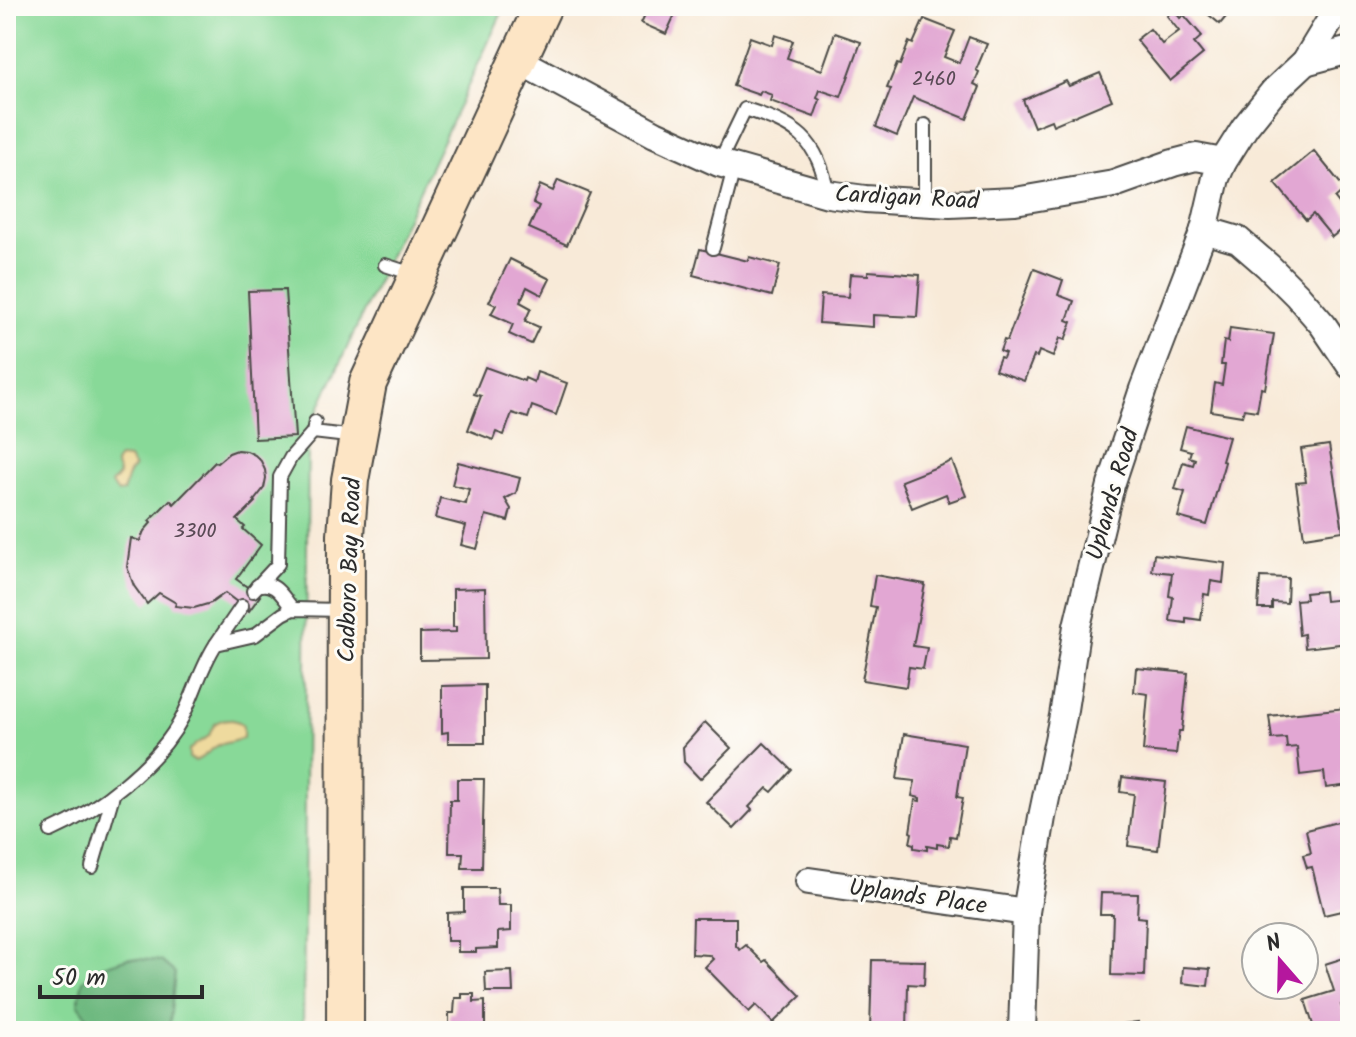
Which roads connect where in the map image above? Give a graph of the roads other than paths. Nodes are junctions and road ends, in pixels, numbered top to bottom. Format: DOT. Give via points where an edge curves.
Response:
graph roads {
  1 [pos="543,6"];
  2 [pos="1339,6"];
  3 [pos="1350,50"];
  4 [pos="518,60"];
  5 [pos="1305,62"];
  6 [pos="925,125"];
  7 [pos="1223,162"];
  8 [pos="727,165"];
  9 [pos="828,194"];
  10 [pos="925,203"];
  11 [pos="1204,230"];
  12 [pos="713,248"];
  13 [pos="1350,365"];
  14 [pos="357,437"];
  15 [pos="242,606"];
  16 [pos="293,609"];
  17 [pos="346,610"];
  18 [pos="216,644"];
  19 [pos="113,795"];
  20 [pos="51,831"];
  21 [pos="92,867"];
  22 [pos="809,881"];
  23 [pos="1026,912"];
  24 [pos="345,1031"];
  25 [pos="1022,1031"];
  1 -- 4 [label="main road, Cadboro Bay Road"];
  2 -- 5 [label="street, Uplands Road"];
  3 -- 5 [label="street"];
  4 -- 8 [label="street, Cardigan Road" via="655,134"];
  4 -- 14 [label="main road, Cadboro Bay Road" via="402,271"];
  5 -- 7 [label="street, Uplands Road" via="1273,92"];
  6 -- 10 [label="lane"];
  7 -- 10 [label="street, Cardigan Road" via="1196,157 1114,184 1015,201"];
  7 -- 11 [label="street, Uplands Road"];
  8 -- 9 [label="street, Cardigan Road"];
  8 -- 9 [label="lane" via="745,109 779,120 799,134 817,156"];
  8 -- 12 [label="lane"];
  9 -- 10 [label="street, Cardigan Road"];
  11 -- 13 [label="street" via="1238,240 1268,266 1323,325"];
  11 -- 23 [label="street, Uplands Road" via="1111,485 1077,626"];
  14 -- 16 [label="lane" via="314,427 280,477 278,564 255,588 273,586"];
  14 -- 17 [label="main road, Cadboro Bay Road" via="347,521"];
  15 -- 18 [label="lane"];
  16 -- 17 [label="lane"];
  16 -- 18 [label="lane" via="255,635"];
  17 -- 24 [label="main road, Cadboro Bay Road"];
  18 -- 19 [label="lane" via="169,740"];
  19 -- 20 [label="lane"];
  19 -- 21 [label="lane"];
  22 -- 23 [label="street, Uplands Place"];
  23 -- 25 [label="street, Uplands Road"];
}
